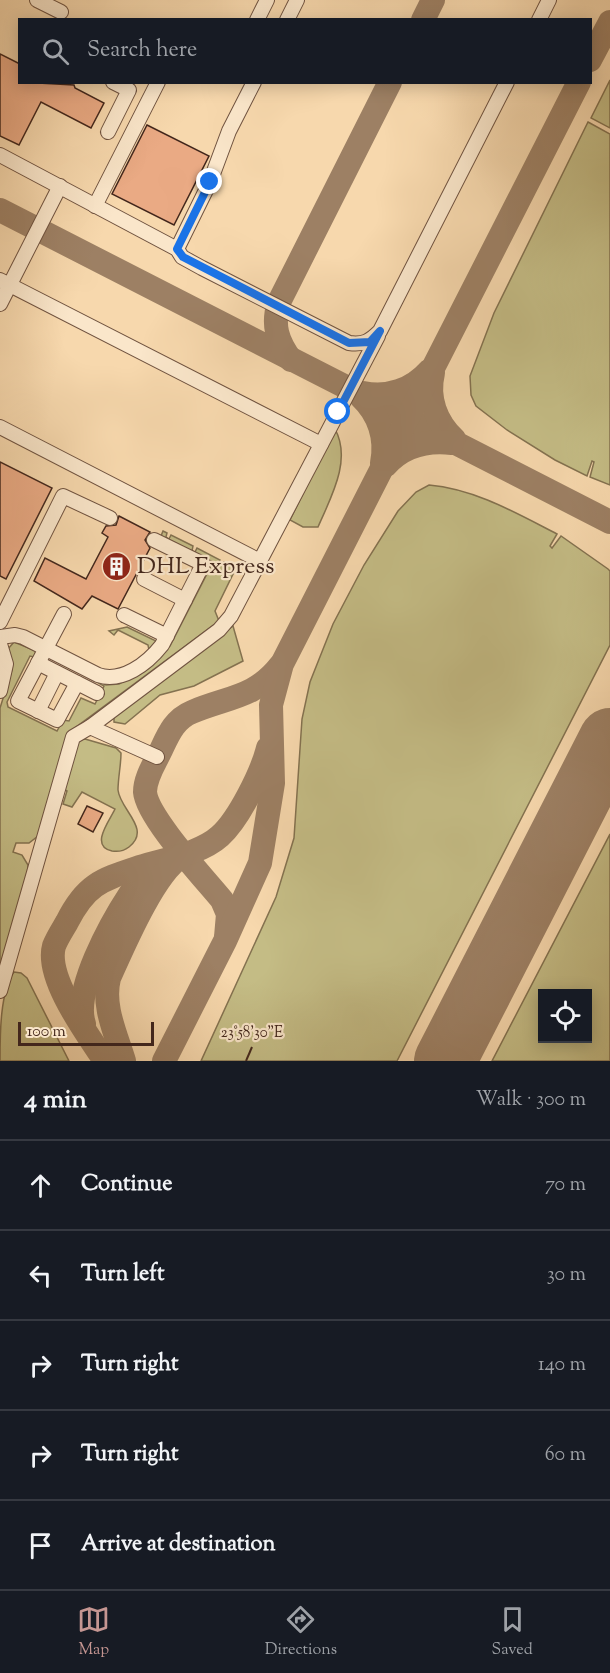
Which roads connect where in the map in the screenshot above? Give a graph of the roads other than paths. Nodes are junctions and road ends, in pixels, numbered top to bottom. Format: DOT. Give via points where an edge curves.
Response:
graph roads {
  1 [pos="37,0"];
  2 [pos="267,0"];
  3 [pos="297,0"];
  4 [pos="549,0"];
  5 [pos="61,10"];
  6 [pos="257,18"];
  7 [pos="288,18"];
  8 [pos="540,18"];
  9 [pos="117,84"];
  10 [pos="157,84"];
  11 [pos="253,84"];
  12 [pos="506,84"];
  13 [pos="108,132"];
  14 [pos="0,155"];
  15 [pos="60,186"];
  16 [pos="95,206"];
  17 [pos="177,249"];
  18 [pos="5,282"];
  19 [pos="0,304"];
  20 [pos="380,331"];
  21 [pos="0,428"];
  22 [pos="321,444"];
  23 [pos="110,518"];
  24 [pos="154,540"];
  25 [pos="260,561"];
  26 [pos="144,579"];
  27 [pos="185,600"];
  28 [pos="64,614"];
  29 [pos="124,615"];
  30 [pos="0,622"];
  31 [pos="167,636"];
  32 [pos="0,637"];
  33 [pos="0,644"];
  34 [pos="45,649"];
  35 [pos="38,663"];
  36 [pos="57,673"];
  37 [pos="76,683"];
  38 [pos="0,691"];
  39 [pos="97,693"];
  40 [pos="38,711"];
  41 [pos="90,727"];
  42 [pos="158,757"];
  43 [pos="0,991"];
  1 -- 5 [label="street"];
  2 -- 6 [label="street"];
  3 -- 7 [label="street"];
  4 -- 8 [label="street"];
  9 -- 13 [label="street" via="129,90"];
  10 -- 16 [label="street"];
  11 -- 17 [label="street"];
  12 -- 20 [label="street"];
  14 -- 15 [label="street"];
  15 -- 16 [label="street"];
  15 -- 18 [label="street"];
  16 -- 17 [label="street"];
  17 -- 20 [label="street" via="202,268 349,343 370,342"];
  18 -- 19 [label="street"];
  18 -- 22 [label="street"];
  20 -- 22 [label="street"];
  21 -- 25 [label="street"];
  22 -- 25 [label="street"];
  23 -- 30 [label="street" via="63,496"];
  24 -- 27 [label="street" via="203,564"];
  25 -- 41 [label="street" via="224,624"];
  26 -- 27 [label="street"];
  27 -- 31 [label="street"];
  28 -- 34 [label="street"];
  29 -- 31 [label="street"];
  31 -- 34 [label="street" via="153,657 113,679"];
  32 -- 34 [label="street" via="15,635"];
  33 -- 38 [label="street" via="6,664"];
  34 -- 35 [label="street"];
  35 -- 36 [label="street"];
  35 -- 40 [label="street" via="18,701"];
  36 -- 37 [label="street"];
  36 -- 40 [label="street"];
  37 -- 39 [label="street"];
  37 -- 40 [label="street" via="57,720"];
  41 -- 42 [label="street"];
  41 -- 43 [label="street" via="73,736 69,744"];
}
